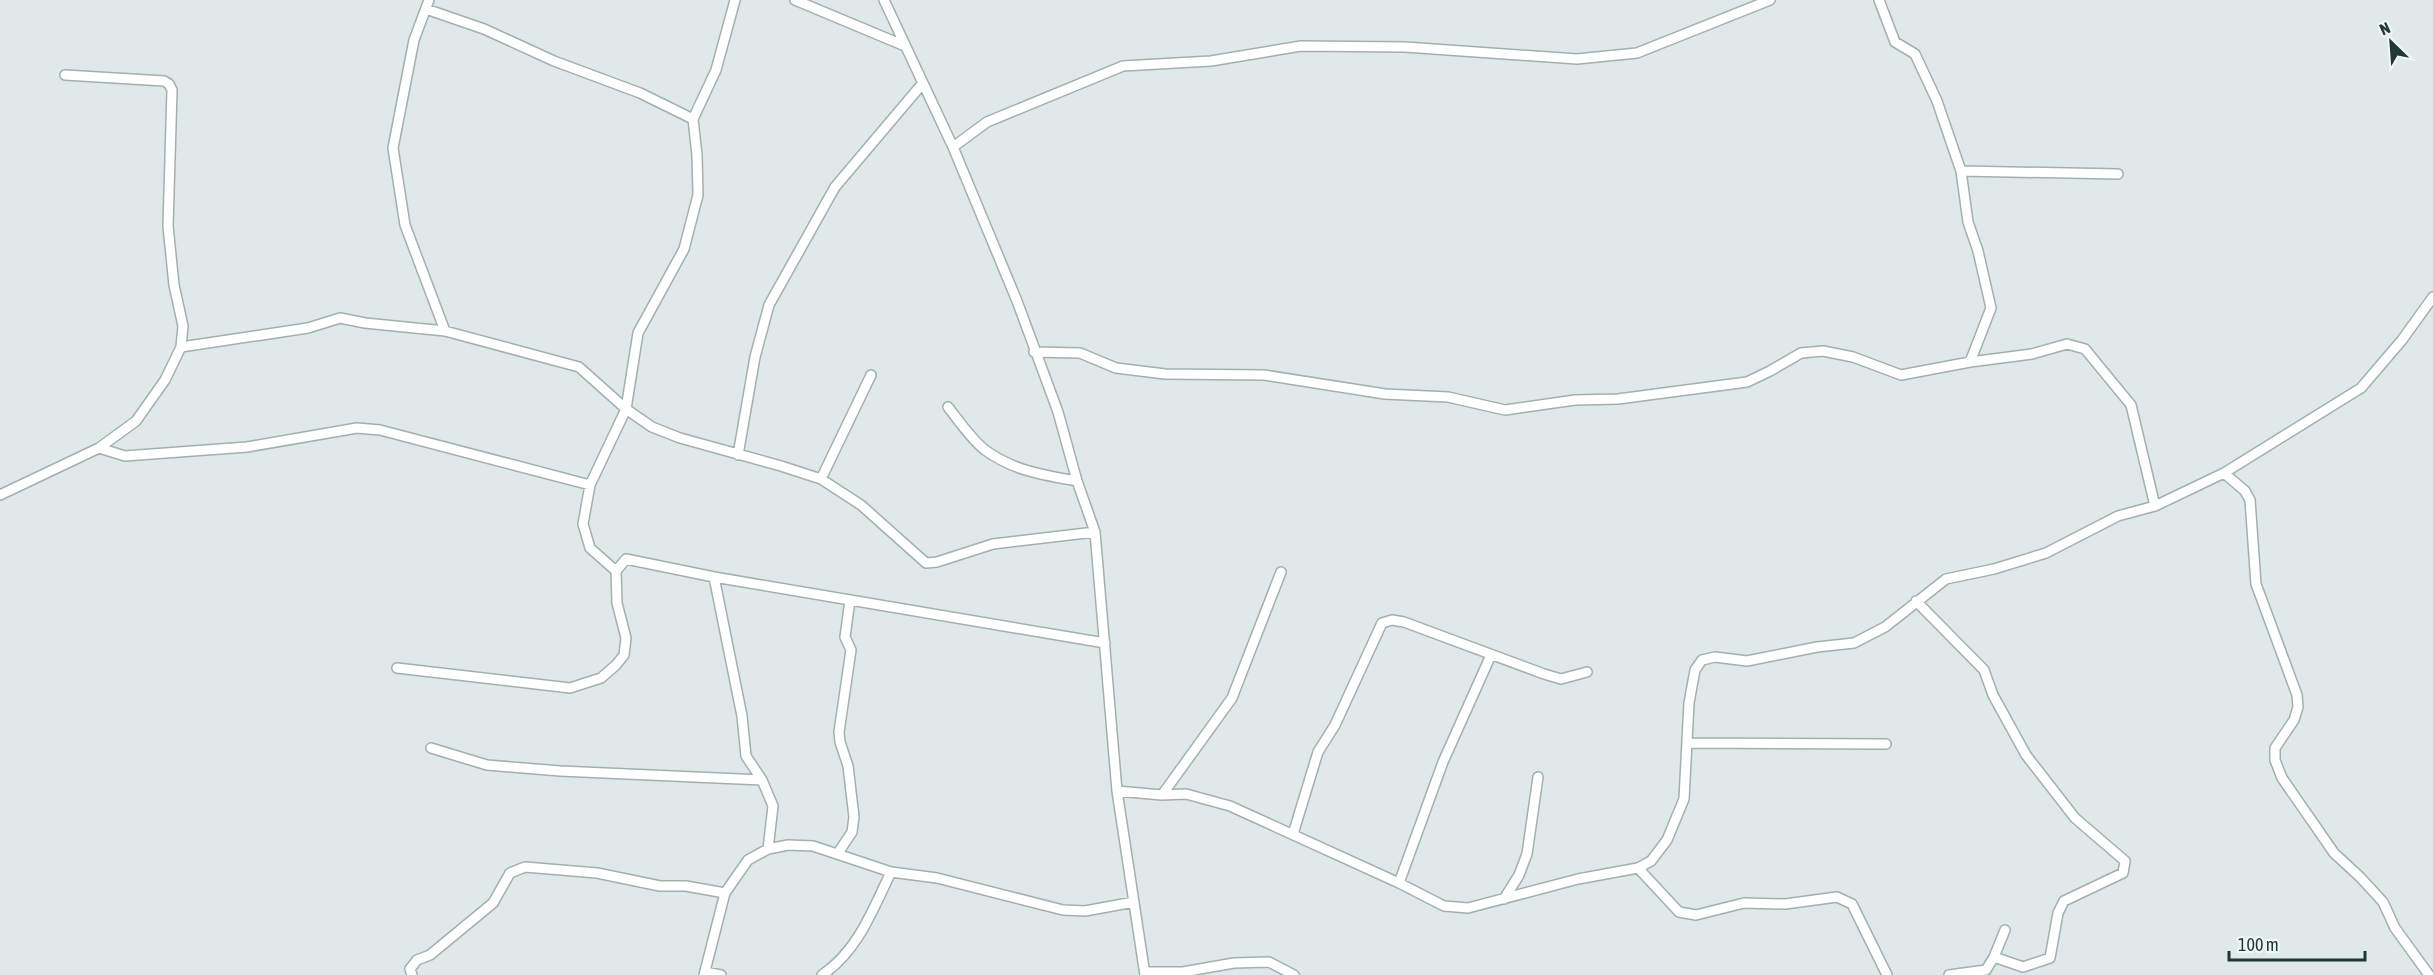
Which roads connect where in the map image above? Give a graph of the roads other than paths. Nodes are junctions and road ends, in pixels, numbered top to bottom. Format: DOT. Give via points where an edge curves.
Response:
graph roads {
  1 [pos="735,0"];
  2 [pos="795,0"];
  3 [pos="884,0"];
  4 [pos="1770,0"];
  5 [pos="1879,0"];
  6 [pos="428,4"];
  7 [pos="905,46"];
  8 [pos="65,75"];
  9 [pos="923,83"];
  10 [pos="693,119"];
  11 [pos="953,147"];
  12 [pos="1961,171"];
  13 [pos="2118,174"];
  14 [pos="2433,297"];
  15 [pos="445,331"];
  16 [pos="181,347"];
  17 [pos="1034,352"];
  18 [pos="1970,362"];
  19 [pos="871,375"];
  20 [pos="948,407"];
  21 [pos="626,409"];
  22 [pos="99,448"];
  23 [pos="738,455"];
  24 [pos="2224,473"];
  25 [pos="821,479"];
  26 [pos="1077,481"];
  27 [pos="590,485"];
  28 [pos="0,495"];
  29 [pos="2155,506"];
  30 [pos="1095,531"];
  31 [pos="616,571"];
  32 [pos="1281,572"];
  33 [pos="714,577"];
  34 [pos="850,600"];
  35 [pos="1916,601"];
  36 [pos="1105,643"];
  37 [pos="1491,655"];
  38 [pos="397,668"];
  39 [pos="1587,672"];
  40 [pos="1688,743"];
  41 [pos="1886,744"];
  42 [pos="431,748"];
  43 [pos="1538,777"];
  44 [pos="762,780"];
  45 [pos="1117,791"];
  46 [pos="1162,795"];
  47 [pos="1293,834"];
  48 [pos="768,849"];
  49 [pos="838,853"];
  50 [pos="1638,868"];
  51 [pos="891,872"];
  52 [pos="1399,883"];
  53 [pos="724,894"];
  54 [pos="1504,898"];
  55 [pos="1134,902"];
  56 [pos="2005,930"];
  57 [pos="1994,957"];
  58 [pos="704,973"];
  59 [pos="1145,974"];
  60 [pos="412,975"];
  61 [pos="721,975"];
  62 [pos="822,975"];
  63 [pos="1294,975"];
  64 [pos="1887,975"];
  65 [pos="1949,975"];
  66 [pos="2429,975"];
  1 -- 10 [label="street" via="716,70"];
  2 -- 7 [label="street"];
  3 -- 7 [label="street"];
  4 -- 11 [label="street" via="1636,52 1577,59 1405,47 1301,46 1211,61 1123,66 987,122"];
  5 -- 12 [label="street" via="1895,42 1915,54 1937,101"];
  6 -- 10 [label="street"];
  6 -- 15 [label="street" via="414,40 393,148 405,225"];
  7 -- 9 [label="street"];
  8 -- 16 [label="street" via="164,81 172,90 168,226 183,326"];
  9 -- 11 [label="street"];
  9 -- 23 [label="street" via="835,187 769,304 755,357"];
  10 -- 21 [label="street" via="698,195 684,249 638,333"];
  11 -- 17 [label="street"];
  12 -- 13 [label="street"];
  12 -- 18 [label="street" via="1968,222 1991,308"];
  14 -- 24 [label="street" via="2361,388"];
  15 -- 16 [label="street" via="340,318 308,328"];
  15 -- 21 [label="street" via="579,367"];
  16 -- 22 [label="street" via="165,380 136,421"];
  17 -- 18 [label="street" via="1080,353 1116,368 1165,374 1264,375 1385,394 1448,397 1505,410 1746,382 1800,353 1823,351 1853,357 1900,375"];
  17 -- 26 [label="street" via="1058,412"];
  18 -- 29 [label="street" via="2032,354 2067,344 2085,349 2131,405"];
  19 -- 25 [label="street"];
  20 -- 26 [label="street" via="983,449 999,459 1026,472"];
  21 -- 23 [label="street" via="652,427"];
  21 -- 27 [label="street"];
  22 -- 27 [label="street" via="125,456 247,447 357,428 380,430"];
  22 -- 28 [label="street"];
  23 -- 25 [label="street"];
  24 -- 29 [label="street"];
  24 -- 66 [label="street" via="2250,500 2256,584 2297,695 2294,720 2275,747 2274,760 2282,778 2334,853 2383,902 2395,928"];
  25 -- 30 [label="street" via="861,505 926,563 993,544"];
  26 -- 30 [label="street"];
  27 -- 31 [label="street" via="583,524 590,548"];
  29 -- 35 [label="street" via="2118,516 2046,553 1946,579"];
  30 -- 36 [label="street"];
  31 -- 33 [label="street" via="626,559"];
  31 -- 38 [label="street" via="617,603 626,638 624,655 601,678 570,688"];
  32 -- 46 [label="street" via="1232,698"];
  33 -- 34 [label="street"];
  33 -- 44 [label="street" via="742,716 746,756"];
  34 -- 36 [label="street"];
  34 -- 49 [label="street" via="845,637 850,650 839,732 854,817 852,832"];
  35 -- 40 [label="street" via="1886,627 1854,643 1747,661 1715,657 1702,660 1695,670 1691,692"];
  35 -- 57 [label="street" via="1984,669 2026,755 2075,818 2125,861 2123,873 2064,901 2050,958 2023,967"];
  36 -- 45 [label="street"];
  37 -- 39 [label="street" via="1560,679"];
  37 -- 47 [label="street" via="1404,622 1382,623 1335,725 1318,752"];
  37 -- 52 [label="street" via="1443,762"];
  40 -- 41 [label="street"];
  40 -- 50 [label="street" via="1684,799 1667,840 1651,861"];
  42 -- 44 [label="street" via="497,766"];
  43 -- 54 [label="street" via="1527,854 1520,875"];
  44 -- 48 [label="street" via="773,806"];
  45 -- 46 [label="street"];
  45 -- 55 [label="street"];
  46 -- 47 [label="street" via="1186,794 1230,806"];
  47 -- 52 [label="street"];
  48 -- 49 [label="street" via="788,844"];
  48 -- 53 [label="street" via="748,860"];
  49 -- 51 [label="street"];
  50 -- 54 [label="street"];
  50 -- 64 [label="street" via="1679,912 1696,915 1744,903 1785,904 1837,897 1845,900 1852,904"];
  51 -- 55 [label="street" via="937,878 1063,910 1085,911"];
  51 -- 62 [label="street" via="860,936"];
  52 -- 54 [label="street" via="1444,906 1468,908"];
  53 -- 58 [label="street"];
  53 -- 60 [label="street" via="597,873 525,867 510,873 492,903 430,955 417,960 410,969"];
  55 -- 59 [label="street"];
  56 -- 57 [label="street"];
  57 -- 65 [label="street" via="1986,970"];
  58 -- 61 [label="street"];
  59 -- 63 [label="street" via="1269,962"];
}
